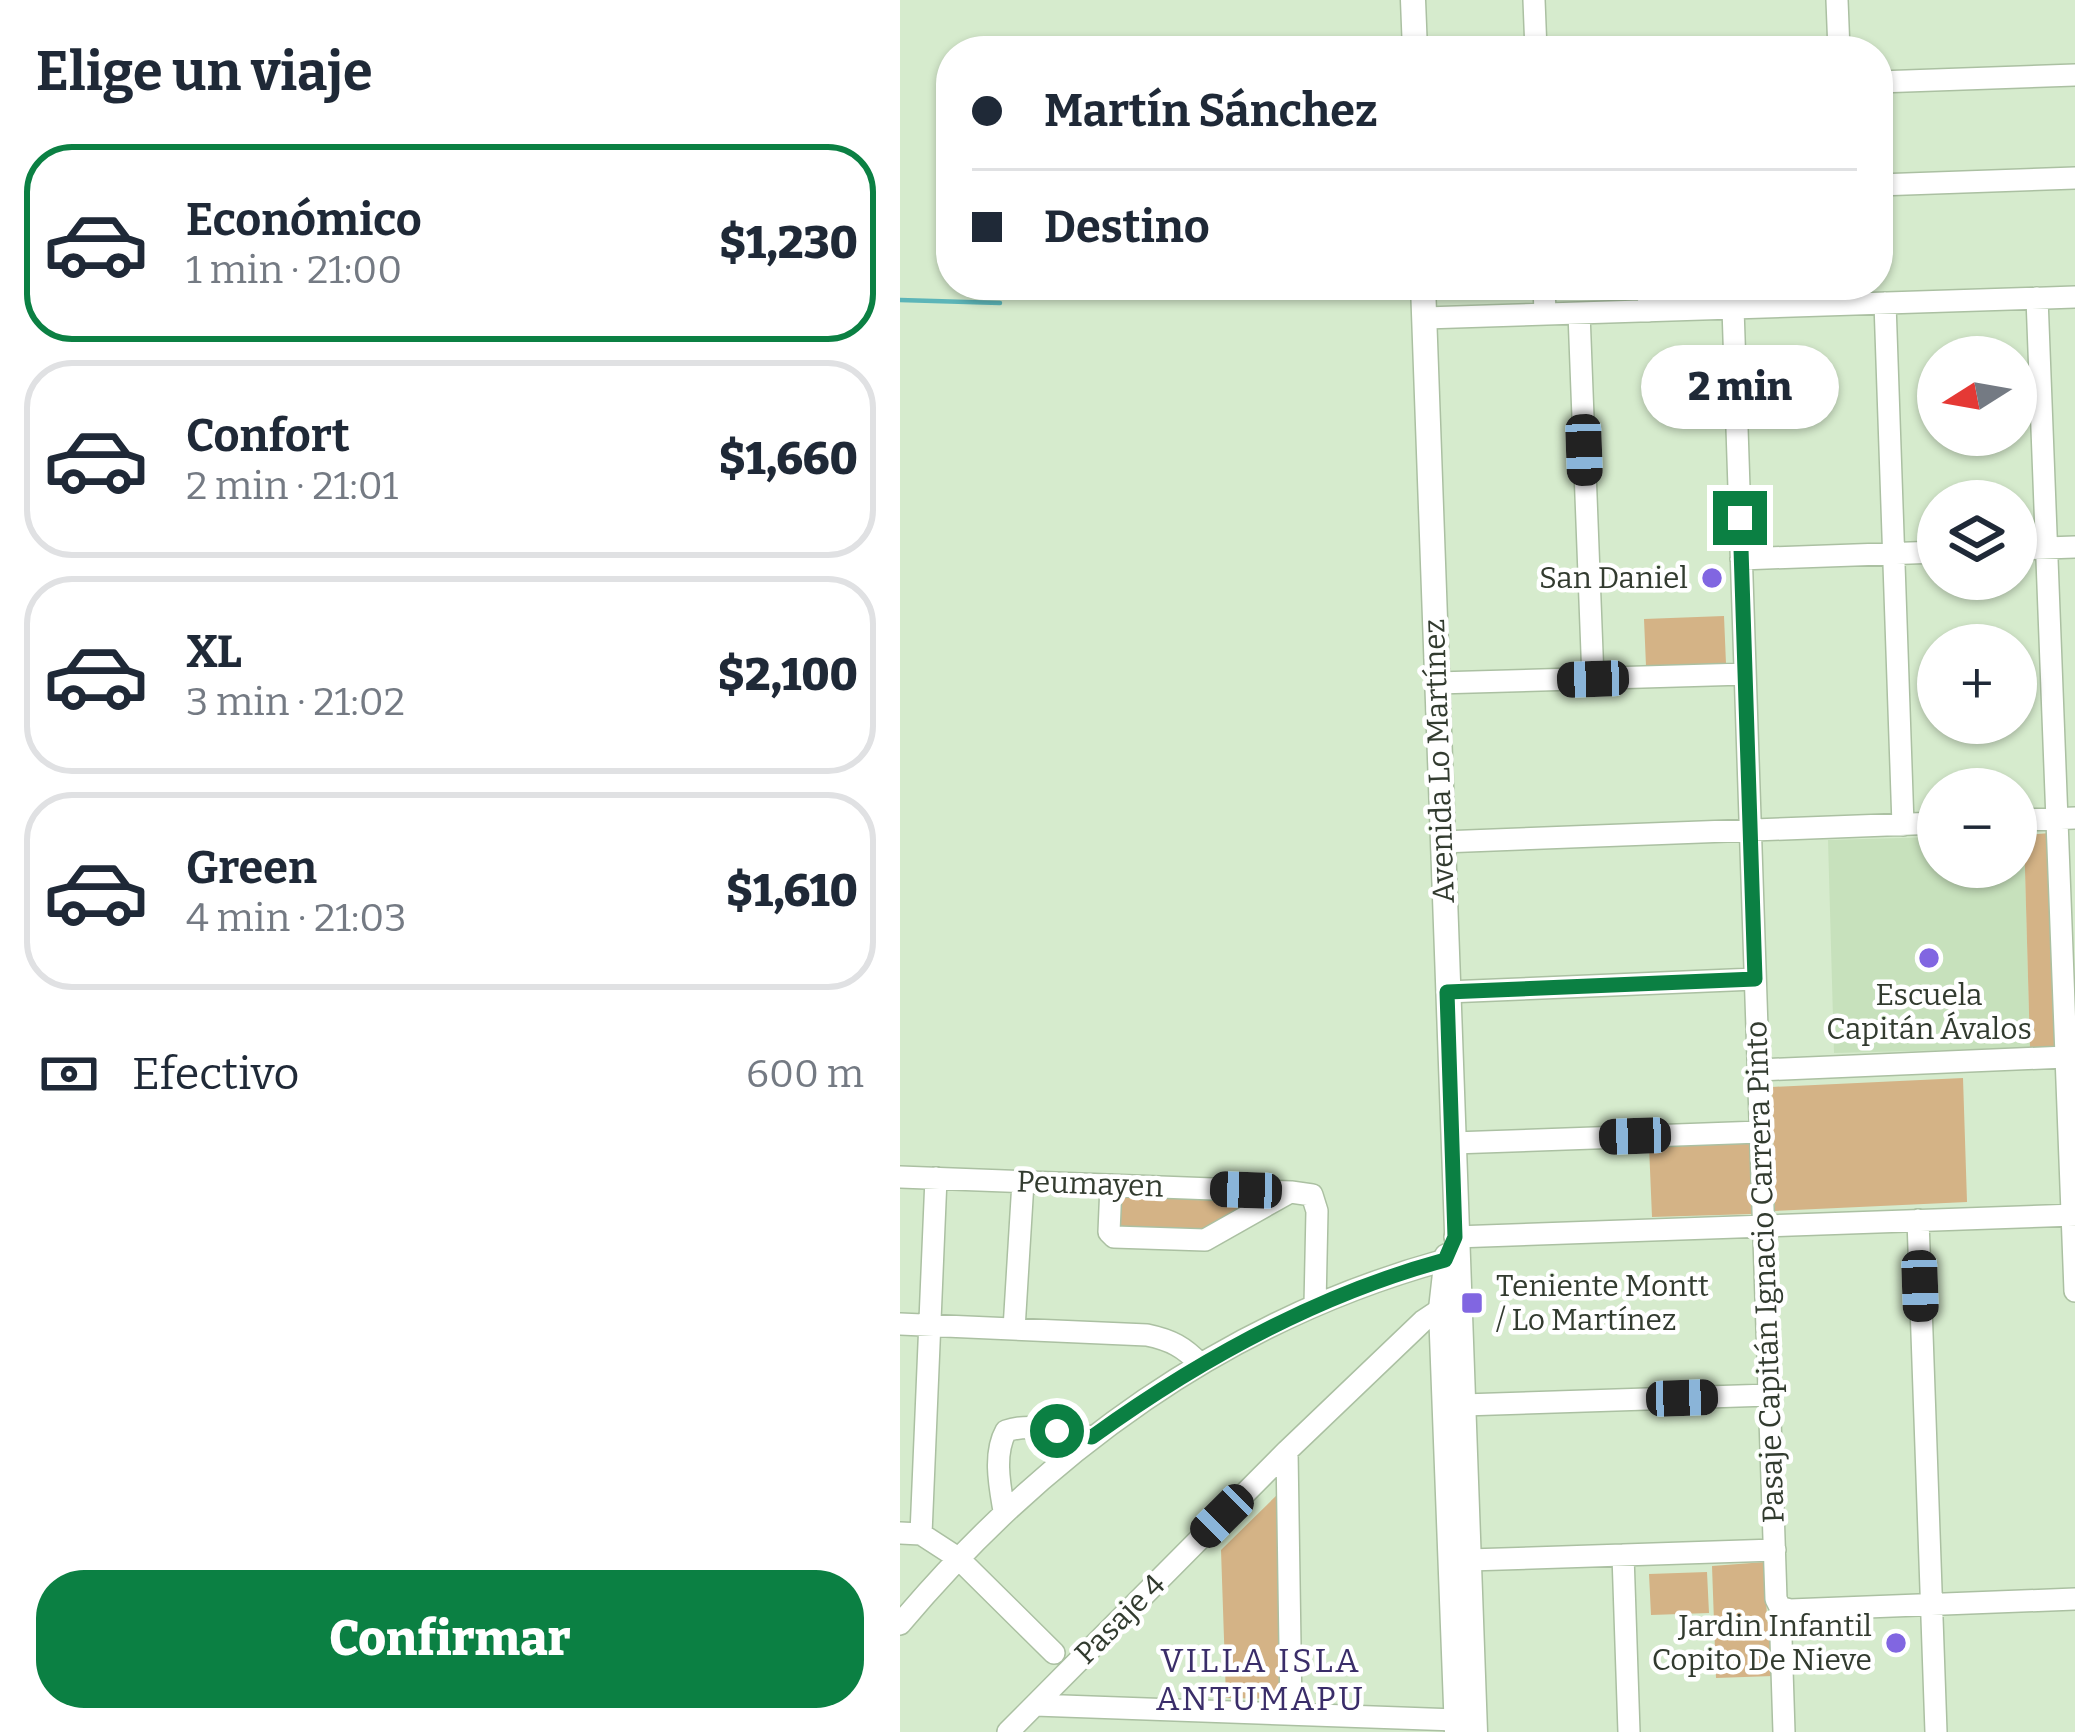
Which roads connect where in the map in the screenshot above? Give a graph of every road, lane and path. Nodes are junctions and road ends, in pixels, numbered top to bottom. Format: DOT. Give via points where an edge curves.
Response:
graph roads {
  1 [pos="1413,0"];
  2 [pos="1534,0"];
  3 [pos="1837,0"];
  4 [pos="1414,36"];
  5 [pos="1535,36"];
  6 [pos="1838,36"];
  7 [pos="2075,75"];
  8 [pos="1893,81"];
  9 [pos="2075,178"];
  10 [pos="1893,184"];
  11 [pos="2075,297"];
  12 [pos="2037,298"];
  13 [pos="1424,300"];
  14 [pos="1545,300"];
  15 [pos="1649,300"];
  16 [pos="1803,300"];
  17 [pos="1871,300"];
  18 [pos="1886,303"];
  19 [pos="1733,308"];
  20 [pos="1649,311"];
  21 [pos="1579,313"];
  22 [pos="1545,314"];
  23 [pos="1425,318"];
  24 [pos="2075,547"];
  25 [pos="2037,548"];
  26 [pos="2047,548"];
  27 [pos="1917,553"];
  28 [pos="1894,554"];
  29 [pos="1741,559"];
  30 [pos="2051,664"];
  31 [pos="2075,664"];
  32 [pos="1745,674"];
  33 [pos="1593,679"];
  34 [pos="1437,683"];
  35 [pos="2066,818"];
  36 [pos="1917,824"];
  37 [pos="1903,825"];
  38 [pos="1750,830"];
  39 [pos="1442,842"];
  40 [pos="2069,972"];
  41 [pos="1755,979"];
  42 [pos="1447,992"];
  43 [pos="2066,1057"];
  44 [pos="1758,1070"];
  45 [pos="2072,1126"];
  46 [pos="1760,1132"];
  47 [pos="1453,1143"];
  48 [pos="900,1177"];
  49 [pos="936,1178"];
  50 [pos="1024,1182"];
  51 [pos="1111,1185"];
  52 [pos="1291,1192"];
  53 [pos="2074,1215"];
  54 [pos="1918,1220"];
  55 [pos="1763,1226"];
  56 [pos="1450,1248"];
  57 [pos="2075,1291"];
  58 [pos="1316,1306"];
  59 [pos="1441,1309"];
  60 [pos="900,1324"];
  61 [pos="930,1325"];
  62 [pos="1014,1329"];
  63 [pos="1201,1364"];
  64 [pos="1769,1395"];
  65 [pos="1463,1406"];
  66 [pos="1092,1437"];
  67 [pos="1287,1451"];
  68 [pos="1004,1511"];
  69 [pos="911,1533"];
  70 [pos="1774,1550"];
  71 [pos="1623,1555"];
  72 [pos="958,1558"];
  73 [pos="1469,1560"];
  74 [pos="2075,1599"];
  75 [pos="1932,1605"];
  76 [pos="1780,1607"];
  77 [pos="900,1624"];
  78 [pos="1054,1653"];
  79 [pos="1035,1705"];
  80 [pos="1291,1712"];
  81 [pos="1240,1721"];
  82 [pos="1462,1728"];
  83 [pos="1008,1732"];
  84 [pos="1629,1732"];
  85 [pos="1784,1732"];
  86 [pos="1936,1732"];
  1 -- 4 [label="main road"];
  2 -- 5 [label="street"];
  3 -- 6 [label="street"];
  7 -- 8 [label="street"];
  9 -- 10 [label="street"];
  11 -- 12 [label="street"];
  12 -- 18 [label="street"];
  12 -- 26 [label="street"];
  13 -- 23 [label="main road, Avenida Lo Martínez"];
  14 -- 22 [label="street"];
  15 -- 20 [label="street"];
  16 -- 19 [label="street"];
  17 -- 18 [label="street"];
  18 -- 28 [label="street"];
  19 -- 20 [label="street"];
  19 -- 29 [label="street, Pasaje Capitán Ignacio Carrera Pinto"];
  20 -- 21 [label="street"];
  21 -- 22 [label="street"];
  21 -- 33 [label="street"];
  22 -- 23 [label="street"];
  23 -- 34 [label="main road, Avenida Lo Martínez"];
  24 -- 26 [label="street"];
  25 -- 26 [label="street"];
  26 -- 30 [label="street"];
  27 -- 28 [label="street"];
  28 -- 29 [label="street"];
  28 -- 37 [label="street"];
  29 -- 32 [label="street, Pasaje Capitán Ignacio Carrera Pinto"];
  30 -- 31 [label="street"];
  30 -- 35 [label="street"];
  32 -- 33 [label="street"];
  32 -- 38 [label="street, Pasaje Capitán Ignacio Carrera Pinto"];
  33 -- 34 [label="street"];
  34 -- 39 [label="main road, Avenida Lo Martínez"];
  35 -- 40 [label="street"];
  36 -- 37 [label="street"];
  37 -- 38 [label="street"];
  38 -- 39 [label="street"];
  38 -- 41 [label="street, Pasaje Capitán Ignacio Carrera Pinto"];
  39 -- 42 [label="main road, Avenida Lo Martínez"];
  40 -- 43 [label="street"];
  41 -- 42 [label="street"];
  41 -- 44 [label="street, Pasaje Capitán Ignacio Carrera Pinto"];
  42 -- 47 [label="main road, Avenida Lo Martínez"];
  43 -- 44 [label="street"];
  43 -- 45 [label="street"];
  44 -- 46 [label="street, Pasaje Capitán Ignacio Carrera Pinto"];
  45 -- 53 [label="street"];
  46 -- 47 [label="street"];
  46 -- 55 [label="street, Pasaje Capitán Ignacio Carrera Pinto"];
  47 -- 56 [label="main road, Avenida Lo Martínez"];
  48 -- 49 [label="street, Peumayen"];
  49 -- 50 [label="street, Peumayen"];
  49 -- 61 [label="street"];
  50 -- 51 [label="street, Peumayen"];
  50 -- 62 [label="street"];
  51 -- 52 [label="street, Peumayen"];
  51 -- 52 [label="street" via="1114,1237 1205,1240"];
  52 -- 58 [label="street" via="1316,1203"];
  53 -- 54 [label="street"];
  53 -- 57 [label="street"];
  54 -- 55 [label="street"];
  54 -- 75 [label="street"];
  55 -- 56 [label="street"];
  55 -- 64 [label="street, Pasaje Capitán Ignacio Carrera Pinto"];
  56 -- 58 [label="street"];
  56 -- 59 [label="main road, Avenida Lo Martínez"];
  56 -- 65 [label="main road, Avenida Lo Martínez"];
  58 -- 63 [label="street"];
  59 -- 67 [label="street, Pasaje 4"];
  59 -- 82 [label="main road, Avenida Lo Martínez"];
  60 -- 61 [label="street"];
  61 -- 62 [label="street"];
  61 -- 69 [label="street"];
  62 -- 63 [label="street" via="1147,1335 1185,1348"];
  63 -- 66 [label="street"];
  64 -- 65 [label="street"];
  64 -- 70 [label="street, Pasaje Capitán Ignacio Carrera Pinto"];
  65 -- 73 [label="main road, Avenida Lo Martínez"];
  66 -- 68 [label="street"];
  66 -- 68 [label="street" via="1006,1431"];
  67 -- 79 [label="street, Pasaje 4"];
  67 -- 80 [label="street"];
  68 -- 72 [label="street"];
  69 -- 72 [label="street"];
  70 -- 71 [label="street"];
  70 -- 76 [label="street, Pasaje Capitán Ignacio Carrera Pinto"];
  71 -- 73 [label="street"];
  71 -- 84 [label="street"];
  72 -- 77 [label="street"];
  72 -- 78 [label="street"];
  73 -- 82 [label="main road, Avenida Lo Martínez"];
  74 -- 75 [label="street"];
  75 -- 76 [label="street"];
  75 -- 86 [label="street"];
  76 -- 85 [label="street, Pasaje Capitán Ignacio Carrera Pinto"];
  79 -- 81 [label="street"];
  79 -- 83 [label="street, Pasaje 4"];
  80 -- 81 [label="street"];
  80 -- 82 [label="street"];
}
